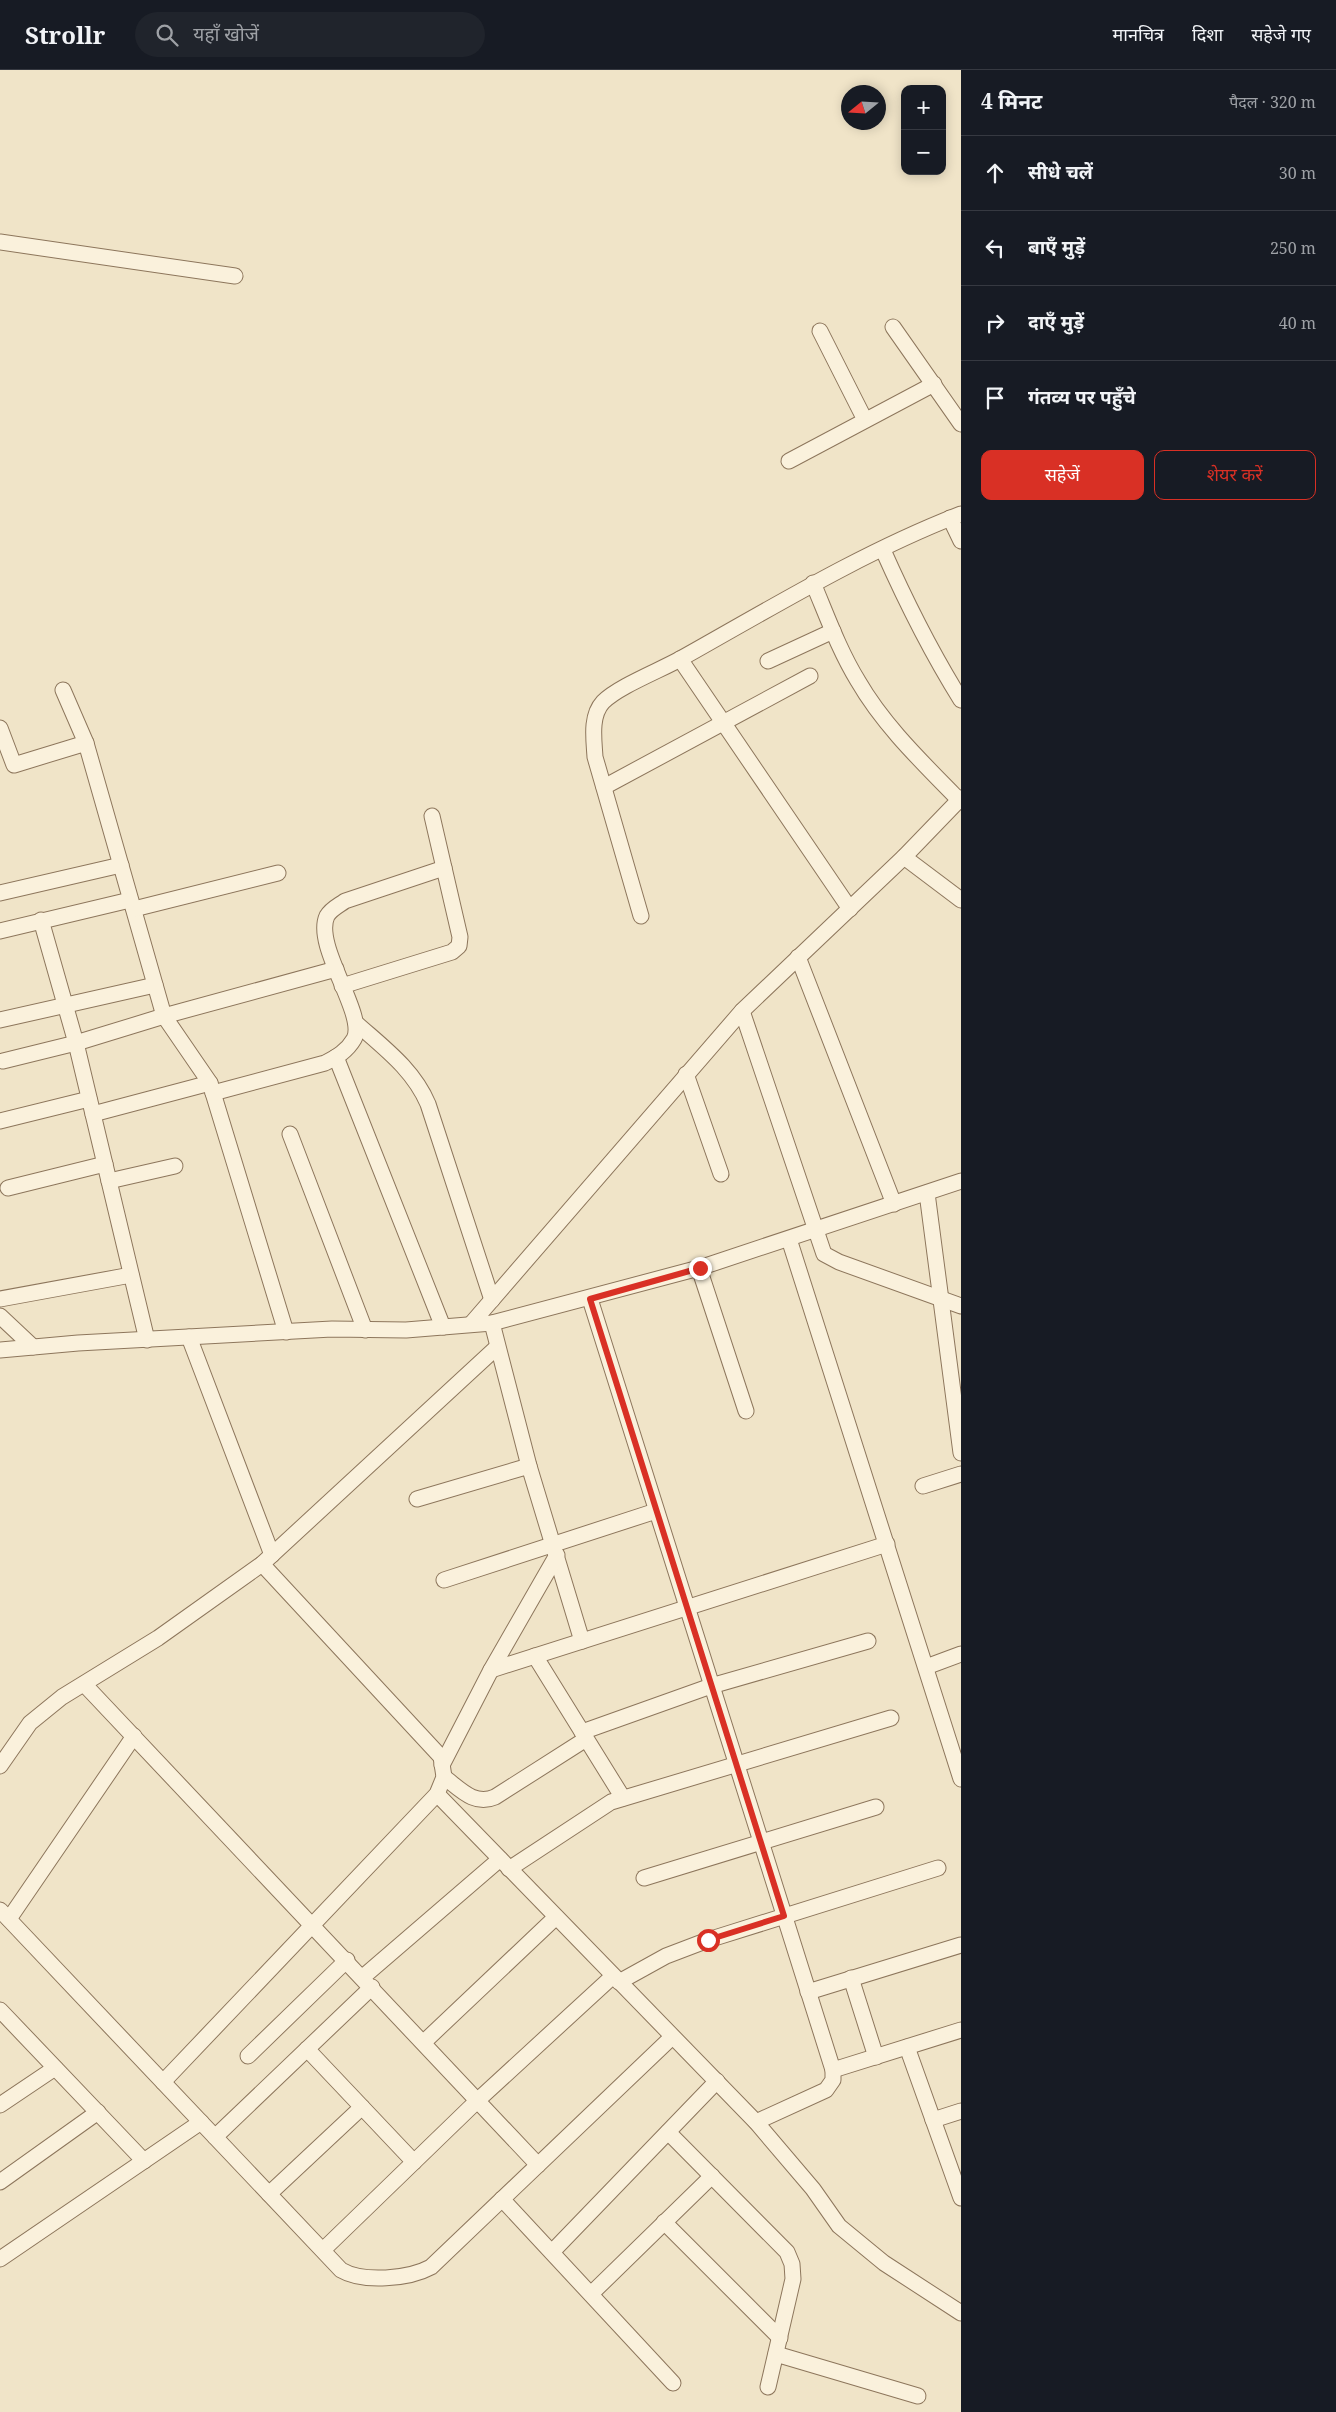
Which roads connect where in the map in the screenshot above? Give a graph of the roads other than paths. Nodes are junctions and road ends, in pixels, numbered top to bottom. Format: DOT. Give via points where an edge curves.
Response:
graph roads {
  1 [pos="0,242"];
  2 [pos="235,276"];
  3 [pos="893,327"];
  4 [pos="820,331"];
  5 [pos="934,384"];
  6 [pos="866,420"];
  7 [pos="961,424"];
  8 [pos="789,461"];
  9 [pos="956,516"];
  10 [pos="961,541"];
  11 [pos="883,550"];
  12 [pos="813,583"];
  13 [pos="833,631"];
  14 [pos="680,659"];
  15 [pos="768,661"];
  16 [pos="810,676"];
  17 [pos="63,690"];
  18 [pos="961,700"];
  19 [pos="724,722"];
  20 [pos="0,728"];
  21 [pos="86,742"];
  22 [pos="604,788"];
  23 [pos="960,799"];
  24 [pos="432,816"];
  25 [pos="904,857"];
  26 [pos="121,866"];
  27 [pos="444,868"];
  28 [pos="278,873"];
  29 [pos="0,893"];
  30 [pos="961,900"];
  31 [pos="132,904"];
  32 [pos="850,908"];
  33 [pos="641,916"];
  34 [pos="41,920"];
  35 [pos="0,930"];
  36 [pos="798,957"];
  37 [pos="336,969"];
  38 [pos="155,985"];
  39 [pos="342,986"];
  40 [pos="65,1006"];
  41 [pos="742,1011"];
  42 [pos="164,1016"];
  43 [pos="0,1020"];
  44 [pos="356,1022"];
  45 [pos="76,1043"];
  46 [pos="336,1057"];
  47 [pos="3,1061"];
  48 [pos="686,1074"];
  49 [pos="212,1088"];
  50 [pos="91,1106"];
  51 [pos="0,1121"];
  52 [pos="290,1134"];
  53 [pos="105,1164"];
  54 [pos="175,1166"];
  55 [pos="721,1174"];
  56 [pos="109,1181"];
  57 [pos="961,1181"];
  58 [pos="8,1188"];
  59 [pos="927,1193"];
  60 [pos="894,1204"];
  61 [pos="815,1230"];
  62 [pos="789,1239"];
  63 [pos="700,1268"];
  64 [pos="131,1275"];
  65 [pos="941,1298"];
  66 [pos="0,1299"];
  67 [pos="590,1299"];
  68 [pos="492,1300"];
  69 [pos="961,1306"];
  70 [pos="0,1316"];
  71 [pos="471,1324"];
  72 [pos="492,1324"];
  73 [pos="443,1327"];
  74 [pos="364,1330"];
  75 [pos="286,1332"];
  76 [pos="189,1337"];
  77 [pos="147,1340"];
  78 [pos="34,1347"];
  79 [pos="496,1348"];
  80 [pos="0,1350"];
  81 [pos="957,1386"];
  82 [pos="746,1411"];
  83 [pos="961,1453"];
  84 [pos="529,1466"];
  85 [pos="961,1474"];
  86 [pos="923,1486"];
  87 [pos="417,1499"];
  88 [pos="656,1511"];
  89 [pos="887,1544"];
  90 [pos="555,1550"];
  91 [pos="267,1559"];
  92 [pos="444,1580"];
  93 [pos="687,1608"];
  94 [pos="582,1641"];
  95 [pos="868,1641"];
  96 [pos="961,1654"];
  97 [pos="535,1656"];
  98 [pos="926,1666"];
  99 [pos="491,1670"];
  100 [pos="84,1684"];
  101 [pos="711,1686"];
  102 [pos="891,1718"];
  103 [pos="584,1735"];
  104 [pos="134,1736"];
  105 [pos="956,1743"];
  106 [pos="735,1763"];
  107 [pos="0,1766"];
  108 [pos="443,1771"];
  109 [pos="961,1779"];
  110 [pos="437,1794"];
  111 [pos="623,1798"];
  112 [pos="876,1807"];
  113 [pos="760,1843"];
  114 [pos="504,1864"];
  115 [pos="938,1868"];
  116 [pos="644,1878"];
  117 [pos="4,1915"];
  118 [pos="784,1916"];
  119 [pos="556,1917"];
  120 [pos="313,1924"];
  121 [pos="961,1945"];
  122 [pos="347,1960"];
  123 [pos="851,1978"];
  124 [pos="616,1979"];
  125 [pos="368,1982"];
  126 [pos="808,1992"];
  127 [pos="0,2010"];
  128 [pos="961,2030"];
  129 [pos="672,2037"];
  130 [pos="424,2042"];
  131 [pos="907,2047"];
  132 [pos="307,2049"];
  133 [pos="248,2056"];
  134 [pos="876,2057"];
  135 [pos="56,2068"];
  136 [pos="833,2070"];
  137 [pos="718,2081"];
  138 [pos="163,2082"];
  139 [pos="478,2100"];
  140 [pos="0,2105"];
  141 [pos="362,2107"];
  142 [pos="961,2111"];
  143 [pos="98,2112"];
  144 [pos="933,2120"];
  145 [pos="201,2122"];
  146 [pos="756,2122"];
  147 [pos="668,2132"];
  148 [pos="215,2137"];
  149 [pos="144,2161"];
  150 [pos="414,2162"];
  151 [pos="538,2165"];
  152 [pos="712,2176"];
  153 [pos="0,2182"];
  154 [pos="269,2194"];
  155 [pos="960,2194"];
  156 [pos="502,2199"];
  157 [pos="664,2222"];
  158 [pos="322,2250"];
  159 [pos="552,2252"];
  160 [pos="0,2259"];
  161 [pos="590,2294"];
  162 [pos="961,2313"];
  163 [pos="780,2338"];
  164 [pos="776,2354"];
  165 [pos="673,2383"];
  166 [pos="768,2387"];
  167 [pos="918,2396"];
  1 -- 2 [label="street"];
  3 -- 5 [label="street"];
  4 -- 6 [label="street"];
  5 -- 6 [label="street"];
  5 -- 7 [label="street"];
  6 -- 8 [label="street"];
  9 -- 10 [label="street"];
  9 -- 11 [label="street"];
  11 -- 12 [label="street"];
  11 -- 18 [label="street" via="911,613"];
  12 -- 13 [label="street"];
  12 -- 14 [label="street"];
  13 -- 15 [label="street"];
  13 -- 23 [label="street" via="858,681 880,714"];
  14 -- 19 [label="street"];
  14 -- 22 [label="street" via="612,695 602,704 593,734 595,757"];
  16 -- 19 [label="street"];
  17 -- 21 [label="street"];
  19 -- 22 [label="street"];
  19 -- 32 [label="street"];
  20 -- 21 [label="street" via="14,765"];
  21 -- 26 [label="street"];
  22 -- 33 [label="street"];
  23 -- 25 [label="street"];
  24 -- 27 [label="street"];
  25 -- 30 [label="street"];
  25 -- 32 [label="street"];
  26 -- 29 [label="street"];
  26 -- 31 [label="street"];
  27 -- 37 [label="street" via="345,901 333,909 326,918 327,938"];
  27 -- 39 [label="street" via="460,937 459,946 452,952"];
  28 -- 31 [label="street"];
  31 -- 34 [label="street"];
  31 -- 38 [label="street"];
  32 -- 36 [label="street"];
  34 -- 35 [label="street"];
  34 -- 40 [label="street"];
  36 -- 41 [label="street"];
  36 -- 60 [label="street"];
  37 -- 39 [label="street"];
  37 -- 42 [label="street"];
  38 -- 40 [label="street"];
  38 -- 42 [label="street"];
  39 -- 44 [label="street"];
  40 -- 43 [label="street"];
  40 -- 45 [label="street"];
  41 -- 48 [label="street"];
  41 -- 61 [label="street"];
  42 -- 45 [label="street"];
  42 -- 49 [label="street"];
  44 -- 46 [label="street" via="355,1038"];
  44 -- 68 [label="street" via="420,1085"];
  45 -- 47 [label="street"];
  45 -- 50 [label="street"];
  46 -- 49 [label="street" via="325,1063"];
  46 -- 73 [label="street"];
  48 -- 55 [label="street"];
  48 -- 68 [label="street"];
  49 -- 50 [label="street"];
  49 -- 75 [label="street"];
  50 -- 51 [label="street"];
  50 -- 53 [label="street"];
  52 -- 74 [label="street"];
  53 -- 56 [label="street"];
  53 -- 58 [label="street"];
  54 -- 56 [label="street"];
  56 -- 64 [label="street"];
  57 -- 59 [label="street"];
  59 -- 60 [label="street"];
  59 -- 65 [label="street"];
  60 -- 61 [label="street"];
  61 -- 62 [label="street"];
  61 -- 65 [label="street" via="824,1254"];
  62 -- 63 [label="street"];
  62 -- 89 [label="street"];
  63 -- 67 [label="street"];
  63 -- 82 [label="street"];
  64 -- 66 [label="street"];
  64 -- 77 [label="street"];
  65 -- 69 [label="street"];
  65 -- 81 [label="street"];
  67 -- 72 [label="street"];
  67 -- 88 [label="street"];
  68 -- 71 [label="street"];
  70 -- 78 [label="street"];
  71 -- 72 [label="street"];
  71 -- 73 [label="street"];
  72 -- 79 [label="street"];
  73 -- 74 [label="street"];
  74 -- 75 [label="street"];
  75 -- 76 [label="street"];
  76 -- 77 [label="street"];
  76 -- 91 [label="street"];
  77 -- 78 [label="street"];
  78 -- 80 [label="street"];
  79 -- 84 [label="street"];
  79 -- 91 [label="street"];
  81 -- 83 [label="street"];
  84 -- 87 [label="street"];
  84 -- 90 [label="street"];
  85 -- 86 [label="street"];
  88 -- 90 [label="street"];
  88 -- 93 [label="street"];
  89 -- 93 [label="street"];
  89 -- 98 [label="street"];
  90 -- 92 [label="street"];
  90 -- 94 [label="street"];
  90 -- 99 [label="street"];
  91 -- 100 [label="street" via="158,1638"];
  91 -- 108 [label="street" via="441,1757"];
  93 -- 94 [label="street"];
  93 -- 101 [label="street"];
  94 -- 97 [label="street"];
  95 -- 101 [label="street"];
  96 -- 98 [label="street"];
  97 -- 99 [label="street"];
  97 -- 103 [label="street"];
  98 -- 105 [label="street"];
  99 -- 108 [label="street"];
  100 -- 104 [label="street"];
  100 -- 107 [label="street" via="30,1723"];
  101 -- 103 [label="street"];
  101 -- 106 [label="street"];
  102 -- 106 [label="street"];
  103 -- 108 [label="street" via="485,1801 474,1799"];
  103 -- 111 [label="street"];
  104 -- 117 [label="street"];
  104 -- 120 [label="street"];
  105 -- 109 [label="street"];
  106 -- 111 [label="street"];
  106 -- 113 [label="street"];
  108 -- 110 [label="street"];
  110 -- 114 [label="street"];
  110 -- 120 [label="street"];
  111 -- 114 [label="street"];
  112 -- 113 [label="street"];
  113 -- 116 [label="street"];
  113 -- 118 [label="street"];
  114 -- 119 [label="street"];
  114 -- 125 [label="street"];
  115 -- 118 [label="street"];
  117 -- 138 [label="street"];
  118 -- 124 [label="street" via="708,1940"];
  118 -- 126 [label="street"];
  119 -- 124 [label="street"];
  119 -- 130 [label="street"];
  120 -- 122 [label="street"];
  120 -- 138 [label="street"];
  121 -- 123 [label="street"];
  122 -- 125 [label="street"];
  122 -- 133 [label="street"];
  123 -- 126 [label="street"];
  123 -- 134 [label="street"];
  124 -- 129 [label="street"];
  124 -- 139 [label="street"];
  125 -- 130 [label="street"];
  125 -- 132 [label="street"];
  126 -- 136 [label="street"];
  127 -- 135 [label="street"];
  128 -- 131 [label="street"];
  129 -- 137 [label="street"];
  129 -- 151 [label="street"];
  130 -- 139 [label="street"];
  131 -- 134 [label="street"];
  131 -- 144 [label="street"];
  132 -- 141 [label="street"];
  132 -- 148 [label="street"];
  134 -- 136 [label="street"];
  135 -- 140 [label="street"];
  135 -- 143 [label="street"];
  136 -- 146 [label="street" via="833,2080 826,2090"];
  137 -- 146 [label="street"];
  137 -- 147 [label="street"];
  138 -- 145 [label="street"];
  139 -- 150 [label="street"];
  139 -- 151 [label="street"];
  141 -- 150 [label="street"];
  141 -- 154 [label="street"];
  142 -- 144 [label="street"];
  143 -- 149 [label="street"];
  143 -- 153 [label="street"];
  144 -- 155 [label="street"];
  145 -- 148 [label="street"];
  145 -- 149 [label="street"];
  146 -- 162 [label="street" via="813,2189 839,2226 884,2263"];
  147 -- 152 [label="street"];
  147 -- 159 [label="street"];
  148 -- 154 [label="street"];
  149 -- 160 [label="street"];
  150 -- 158 [label="street"];
  151 -- 156 [label="street"];
  152 -- 157 [label="street"];
  152 -- 163 [label="street" via="787,2252 793,2279"];
  154 -- 158 [label="street"];
  156 -- 158 [label="street" via="431,2267 419,2274 362,2278 341,2270"];
  156 -- 159 [label="street"];
  157 -- 161 [label="street"];
  157 -- 163 [label="street"];
  159 -- 161 [label="street"];
  161 -- 165 [label="street"];
  163 -- 164 [label="street"];
  164 -- 166 [label="street"];
  164 -- 167 [label="street"];
}
